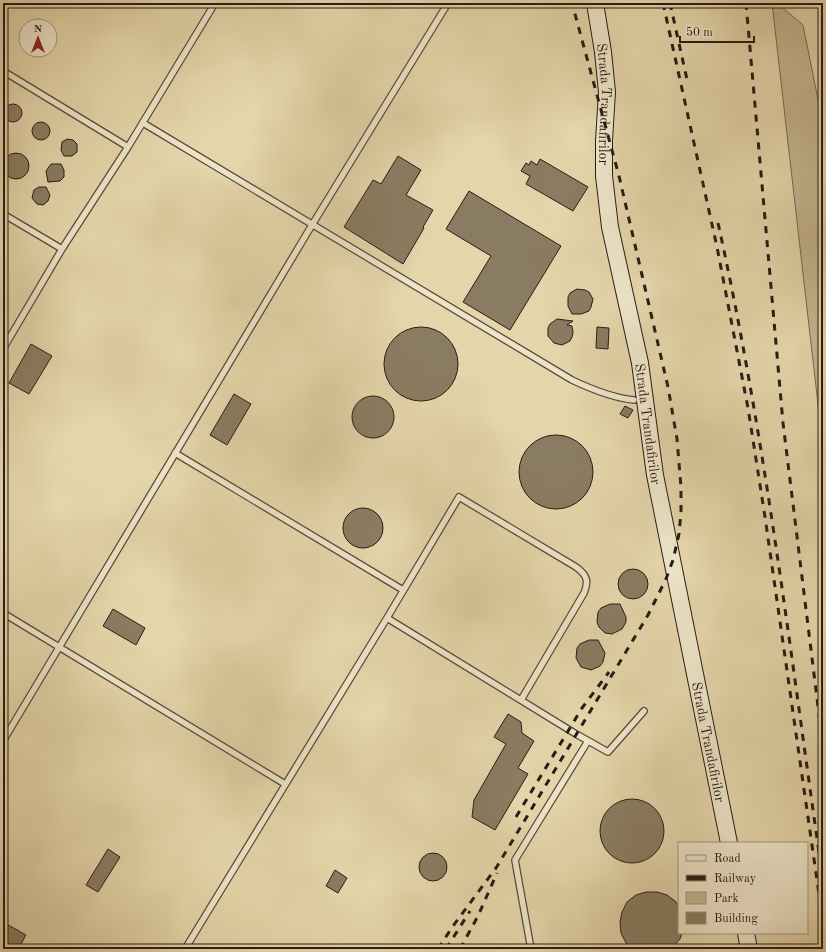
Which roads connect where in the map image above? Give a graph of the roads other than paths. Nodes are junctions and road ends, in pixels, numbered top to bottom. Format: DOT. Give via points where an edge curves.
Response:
graph roads {
  1 [pos="216,3"];
  2 [pos="448,3"];
  3 [pos="595,3"];
  4 [pos="3,72"];
  5 [pos="143,123"];
  6 [pos="128,147"];
  7 [pos="3,214"];
  8 [pos="312,225"];
  9 [pos="62,249"];
  10 [pos="3,349"];
  11 [pos="634,400"];
  12 [pos="175,453"];
  13 [pos="403,590"];
  14 [pos="3,613"];
  15 [pos="387,618"];
  16 [pos="60,648"];
  17 [pos="521,700"];
  18 [pos="644,711"];
  19 [pos="3,741"];
  20 [pos="588,741"];
  21 [pos="285,784"];
  22 [pos="729,842"];
  23 [pos="746,934"];
  24 [pos="185,949"];
  25 [pos="531,949"];
  26 [pos="749,949"];
  1 -- 5 [label="lane"];
  2 -- 8 [label="lane"];
  3 -- 22 [label="main road, Strada Trandafirilor" via="607,92 604,176 610,227 640,363 655,475"];
  4 -- 6 [label="lane"];
  5 -- 6 [label="lane"];
  5 -- 8 [label="lane"];
  6 -- 9 [label="lane"];
  7 -- 9 [label="lane"];
  8 -- 11 [label="lane" via="572,380 588,388"];
  8 -- 12 [label="lane"];
  9 -- 10 [label="lane"];
  12 -- 13 [label="lane"];
  12 -- 16 [label="lane"];
  13 -- 15 [label="lane"];
  13 -- 17 [label="lane" via="459,497 581,571 587,580 584,593"];
  14 -- 16 [label="lane"];
  15 -- 17 [label="lane"];
  15 -- 21 [label="lane"];
  16 -- 19 [label="lane"];
  16 -- 21 [label="lane"];
  17 -- 20 [label="lane"];
  18 -- 20 [label="lane" via="608,752"];
  20 -- 25 [label="lane" via="515,860"];
  21 -- 24 [label="lane"];
  23 -- 26 [label="main road"];
}
